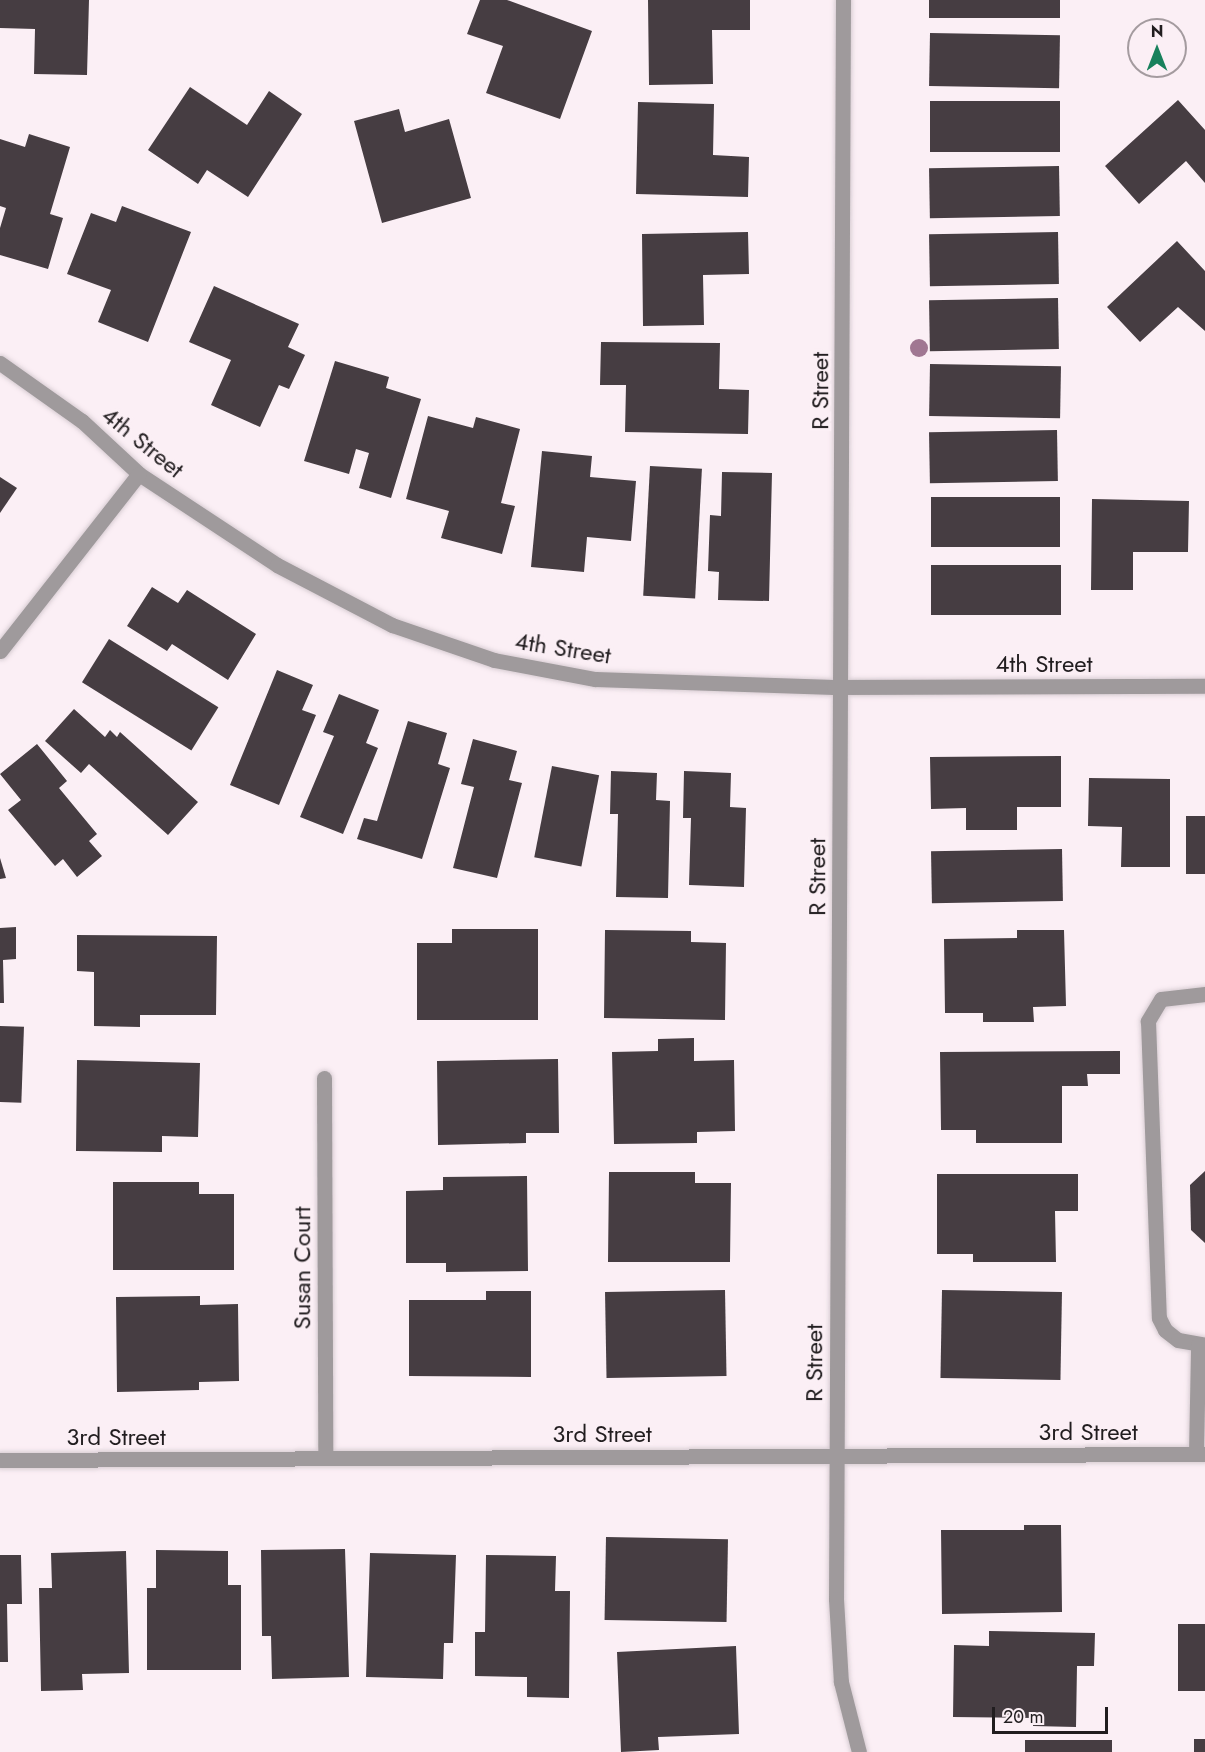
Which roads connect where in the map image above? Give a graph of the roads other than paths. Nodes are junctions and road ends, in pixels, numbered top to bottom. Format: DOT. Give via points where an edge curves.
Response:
graph roads {
  1 [pos="843,0"];
  2 [pos="0,363"];
  3 [pos="138,474"];
  4 [pos="0,651"];
  5 [pos="1205,686"];
  6 [pos="841,687"];
  7 [pos="1205,994"];
  8 [pos="324,1078"];
  9 [pos="1201,1345"];
  10 [pos="1201,1454"];
  11 [pos="836,1455"];
  12 [pos="325,1458"];
  13 [pos="0,1460"];
  14 [pos="859,1752"];
  1 -- 6 [label="street, R Street"];
  2 -- 3 [label="street, 4th Street" via="82,421"];
  3 -- 4 [label="street"];
  3 -- 6 [label="street, 4th Street" via="287,571 392,625 494,660 595,679"];
  5 -- 6 [label="street, 4th Street"];
  6 -- 11 [label="street, R Street"];
  7 -- 9 [label="street" via="1161,999 1148,1021 1159,1318 1165,1330 1178,1340"];
  8 -- 12 [label="street, Susan Court"];
  9 -- 10 [label="street"];
  10 -- 11 [label="street, 3rd Street"];
  11 -- 12 [label="street, 3rd Street"];
  11 -- 14 [label="street, R Street" via="836,1599 841,1682"];
  12 -- 13 [label="street, 3rd Street"];
}
